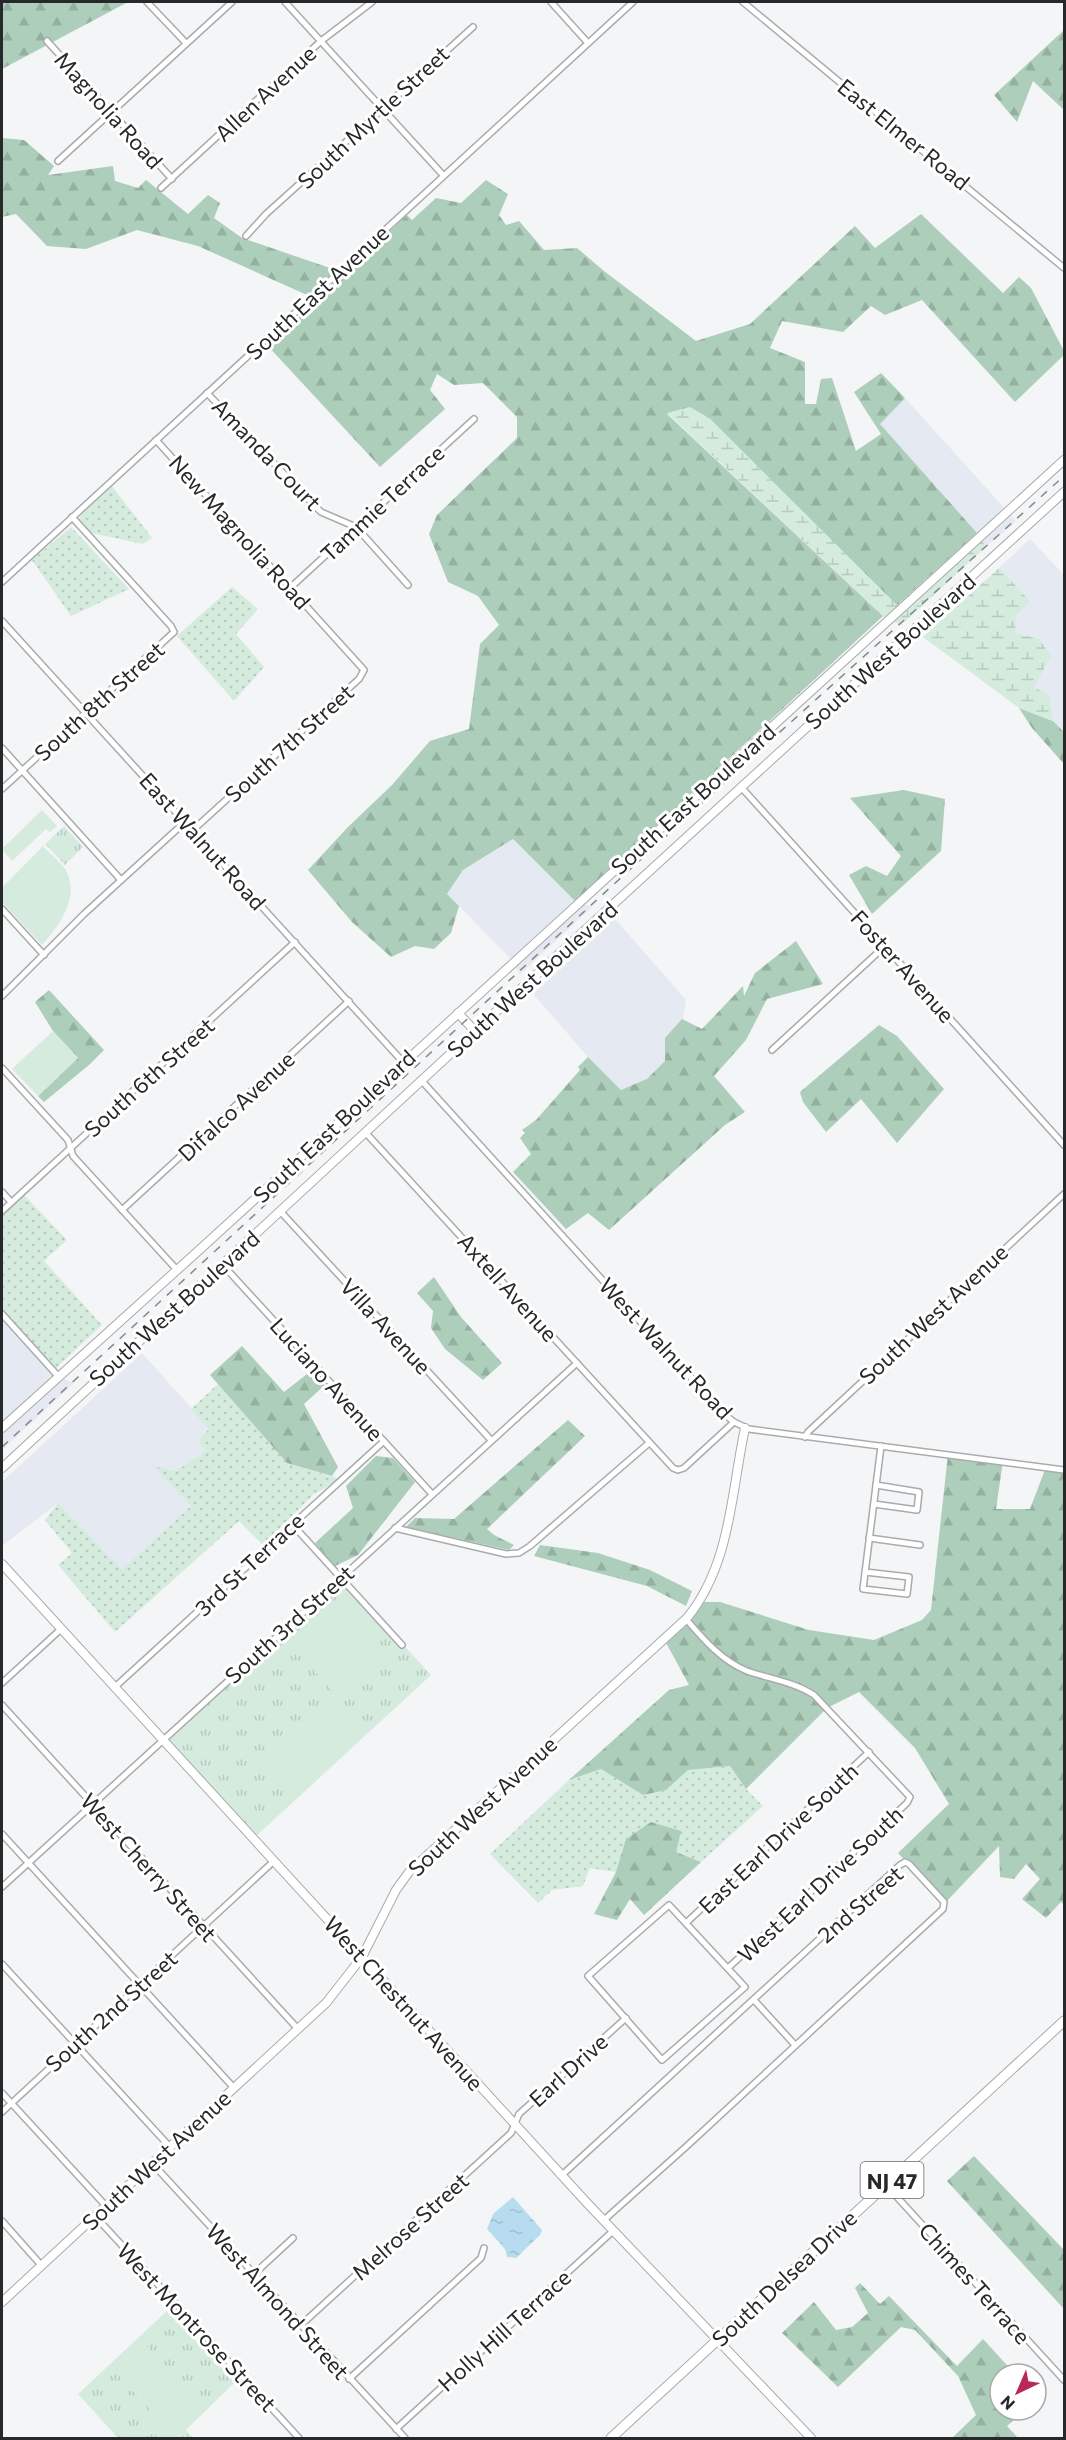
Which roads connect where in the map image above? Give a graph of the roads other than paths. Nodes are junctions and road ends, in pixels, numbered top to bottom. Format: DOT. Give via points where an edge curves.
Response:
graph roads {
  1 [pos="147,2"];
  2 [pos="232,2"];
  3 [pos="285,2"];
  4 [pos="372,2"];
  5 [pos="550,2"];
  6 [pos="633,2"];
  7 [pos="743,2"];
  8 [pos="473,27"];
  9 [pos="47,41"];
  10 [pos="321,41"];
  11 [pos="186,43"];
  12 [pos="588,43"];
  13 [pos="382,109"];
  14 [pos="111,113"];
  15 [pos="58,161"];
  16 [pos="443,175"];
  17 [pos="172,179"];
  18 [pos="162,188"];
  19 [pos="246,236"];
  20 [pos="1065,268"];
  21 [pos="207,393"];
  22 [pos="474,419"];
  23 [pos="156,440"];
  24 [pos="1065,460"];
  25 [pos="1065,492"];
  26 [pos="72,517"];
  27 [pos="356,527"];
  28 [pos="2,582"];
  29 [pos="408,585"];
  30 [pos="290,588"];
  31 [pos="2,621"];
  32 [pos="324,624"];
  33 [pos="86,713"];
  34 [pos="2,748"];
  35 [pos="22,771"];
  36 [pos="741,787"];
  37 [pos="2,789"];
  38 [pos="185,822"];
  39 [pos="193,830"];
  40 [pos="121,880"];
  41 [pos="2,909"];
  42 [pos="296,942"];
  43 [pos="885,946"];
  44 [pos="44,955"];
  45 [pos="2,996"];
  46 [pos="349,1001"];
  47 [pos="458,1013"];
  48 [pos="475,1031"];
  49 [pos="772,1050"];
  50 [pos="403,1062"];
  51 [pos="2,1068"];
  52 [pos="421,1080"];
  53 [pos="365,1132"];
  54 [pos="1065,1145"];
  55 [pos="70,1148"];
  56 [pos="2,1192"];
  57 [pos="1065,1194"];
  58 [pos="11,1202"];
  59 [pos="122,1210"];
  60 [pos="2,1211"];
  61 [pos="280,1211"];
  62 [pos="222,1264"];
  63 [pos="177,1270"];
  64 [pos="2,1314"];
  65 [pos="577,1363"];
  66 [pos="58,1376"];
  67 [pos="734,1422"];
  68 [pos="2,1428"];
  69 [pos="744,1428"];
  70 [pos="805,1437"];
  71 [pos="491,1440"];
  72 [pos="384,1441"];
  73 [pos="650,1443"];
  74 [pos="881,1446"];
  75 [pos="2,1468"];
  76 [pos="1065,1470"];
  77 [pos="876,1485"];
  78 [pos="432,1494"];
  79 [pos="874,1504"];
  80 [pos="292,1524"];
  81 [pos="395,1528"];
  82 [pos="869,1538"];
  83 [pos="920,1545"];
  84 [pos="2,1564"];
  85 [pos="865,1572"];
  86 [pos="340,1578"];
  87 [pos="686,1619"];
  88 [pos="62,1629"];
  89 [pos="402,1645"];
  90 [pos="2,1683"];
  91 [pos="115,1687"];
  92 [pos="2,1705"];
  93 [pos="163,1740"];
  94 [pos="869,1752"];
  95 [pos="92,1805"];
  96 [pos="2,1834"];
  97 [pos="274,1862"];
  98 [pos="28,1863"];
  99 [pos="2,1887"];
  100 [pos="686,1923"];
  101 [pos="204,1927"];
  102 [pos="362,1957"];
  103 [pos="2,1964"];
  104 [pos="728,1968"];
  105 [pos="140,1986"];
  106 [pos="754,2000"];
  107 [pos="626,2018"];
  108 [pos="1064,2022"];
  109 [pos="298,2029"];
  110 [pos="75,2044"];
  111 [pos="795,2045"];
  112 [pos="234,2088"];
  113 [pos="2,2093"];
  114 [pos="11,2103"];
  115 [pos="2,2112"];
  116 [pos="515,2124"];
  117 [pos="170,2147"];
  118 [pos="152,2163"];
  119 [pos="562,2175"];
  120 [pos="886,2185"];
  121 [pos="106,2206"];
  122 [pos="95,2216"];
  123 [pos="604,2220"];
  124 [pos="2,2222"];
  125 [pos="613,2231"];
  126 [pos="293,2238"];
  127 [pos="484,2248"];
  128 [pos="41,2265"];
  129 [pos="254,2274"];
  130 [pos="2,2302"];
  131 [pos="301,2325"];
  132 [pos="718,2339"];
  133 [pos="349,2379"];
  134 [pos="1065,2380"];
  135 [pos="396,2429"];
  136 [pos="298,2439"];
  137 [pos="405,2439"];
  138 [pos="610,2439"];
  139 [pos="811,2439"];
  1 -- 11 [label="street"];
  2 -- 11 [label="street"];
  3 -- 10 [label="street"];
  4 -- 10 [label="street, Allen Avenue"];
  5 -- 12 [label="street"];
  6 -- 12 [label="street, South East Avenue"];
  7 -- 20 [label="street, East Elmer Road"];
  8 -- 13 [label="street, South Myrtle Street"];
  9 -- 14 [label="street, Magnolia Road"];
  10 -- 13 [label="street"];
  10 -- 17 [label="street, Allen Avenue"];
  11 -- 14 [label="street"];
  12 -- 16 [label="street, South East Avenue"];
  13 -- 16 [label="street"];
  13 -- 19 [label="street, South Myrtle Street"];
  14 -- 15 [label="street"];
  14 -- 17 [label="street, Magnolia Road"];
  16 -- 21 [label="street, South East Avenue"];
  17 -- 18 [label="street, Allen Avenue"];
  21 -- 23 [label="street, South East Avenue"];
  21 -- 27 [label="street, Amanda Court" via="321,512"];
  22 -- 27 [label="street, Tammie Terrace"];
  23 -- 26 [label="street, South East Avenue"];
  23 -- 30 [label="street, New Magnolia Road"];
  24 -- 47 [label="main road, South East Boulevard"];
  25 -- 36 [label="main road, South West Boulevard"];
  26 -- 28 [label="street, South East Avenue"];
  26 -- 33 [label="street, South 8th Street" via="174,632"];
  27 -- 29 [label="street, Amanda Court"];
  27 -- 30 [label="street, Tammie Terrace"];
  30 -- 32 [label="street, New Magnolia Road"];
  31 -- 33 [label="street, East Walnut Road"];
  32 -- 39 [label="street, South 7th Street" via="364,673"];
  33 -- 35 [label="street, South 8th Street"];
  33 -- 38 [label="street, East Walnut Road"];
  34 -- 35 [label="street"];
  35 -- 37 [label="street, South 8th Street"];
  35 -- 40 [label="street"];
  36 -- 43 [label="street, Foster Avenue"];
  36 -- 48 [label="main road, South West Boulevard"];
  38 -- 39 [label="street, East Walnut Road"];
  38 -- 40 [label="street"];
  39 -- 42 [label="street, East Walnut Road"];
  40 -- 44 [label="street"];
  41 -- 44 [label="street"];
  42 -- 46 [label="street, East Walnut Road"];
  42 -- 55 [label="street, South 6th Street"];
  43 -- 49 [label="street"];
  43 -- 54 [label="street, Foster Avenue"];
  44 -- 45 [label="street"];
  46 -- 50 [label="street, East Walnut Road"];
  46 -- 59 [label="street, Difalco Avenue"];
  47 -- 48 [label="main road"];
  47 -- 50 [label="main road, South East Boulevard"];
  48 -- 52 [label="main road, South West Boulevard"];
  50 -- 63 [label="main road, South East Boulevard"];
  51 -- 55 [label="street" via="68,1140"];
  52 -- 53 [label="main road, South West Boulevard"];
  52 -- 67 [label="street, West Walnut Road"];
  53 -- 61 [label="main road, South West Boulevard"];
  53 -- 65 [label="street, Axtell Avenue"];
  55 -- 58 [label="street, South 6th Street"];
  55 -- 59 [label="street"];
  56 -- 58 [label="street"];
  57 -- 70 [label="street, South West Avenue" via="866,1375"];
  58 -- 60 [label="street, South 6th Street"];
  59 -- 63 [label="street"];
  61 -- 62 [label="main road, South West Boulevard"];
  61 -- 71 [label="street, Villa Avenue"];
  62 -- 72 [label="street, Luciano Avenue"];
  62 -- 75 [label="main road, South West Boulevard"];
  63 -- 66 [label="main road, South East Boulevard"];
  64 -- 66 [label="street"];
  65 -- 71 [label="street, South 3rd Street"];
  65 -- 73 [label="street, Axtell Avenue"];
  66 -- 68 [label="main road, South East Boulevard"];
  67 -- 69 [label="street, West Walnut Road"];
  67 -- 73 [label="street, Axtell Avenue" via="681,1469 673,1468"];
  69 -- 70 [label="street, West Walnut Road"];
  69 -- 87 [label="main road, South West Avenue" via="722,1553 713,1576"];
  70 -- 74 [label="street, West Walnut Road"];
  71 -- 78 [label="street, South 3rd Street"];
  72 -- 78 [label="street, Luciano Avenue"];
  72 -- 80 [label="street, 3rd St Terrace"];
  73 -- 81 [label="street" via="519,1552 506,1554"];
  74 -- 76 [label="street, West Walnut Road"];
  74 -- 77 [label="street"];
  77 -- 79 [label="street"];
  77 -- 79 [label="street" via="919,1492 917,1510"];
  78 -- 81 [label="street, South 3rd Street"];
  79 -- 82 [label="street"];
  80 -- 86 [label="street"];
  80 -- 91 [label="street, 3rd St Terrace"];
  81 -- 86 [label="street, South 3rd Street"];
  82 -- 83 [label="street"];
  82 -- 85 [label="street"];
  84 -- 88 [label="main road, West Chestnut Avenue"];
  85 -- 85 [label="street" via="863,1589 907,1594 909,1577"];
  86 -- 89 [label="street"];
  86 -- 93 [label="street, South 3rd Street"];
  87 -- 94 [label="street" via="731,1662 814,1695"];
  87 -- 102 [label="main road, South West Avenue" via="409,1872"];
  88 -- 90 [label="street"];
  88 -- 91 [label="main road, West Chestnut Avenue"];
  91 -- 93 [label="main road, West Chestnut Avenue"];
  92 -- 95 [label="street, West Cherry Street"];
  93 -- 95 [label="street, South 3rd Street"];
  93 -- 97 [label="main road, West Chestnut Avenue"];
  94 -- 100 [label="street, East Earl Drive South"];
  94 -- 104 [label="street, West Earl Drive South" via="910,1797 907,1803"];
  95 -- 98 [label="street, South 3rd Street"];
  95 -- 101 [label="street, West Cherry Street"];
  96 -- 98 [label="street"];
  97 -- 101 [label="street, South 2nd Street"];
  97 -- 102 [label="main road, West Chestnut Avenue"];
  98 -- 99 [label="street, South 3rd Street"];
  98 -- 105 [label="street"];
  100 -- 104 [label="street"];
  100 -- 107 [label="street" via="669,1905 588,1976"];
  101 -- 105 [label="street, South 2nd Street"];
  101 -- 109 [label="street, West Cherry Street"];
  102 -- 109 [label="main road, South West Avenue" via="341,1987"];
  102 -- 116 [label="main road, West Chestnut Avenue"];
  103 -- 110 [label="street"];
  104 -- 107 [label="street" via="745,1986 662,2060"];
  105 -- 110 [label="street, South 2nd Street"];
  105 -- 112 [label="street"];
  106 -- 111 [label="street"];
  106 -- 111 [label="street, 2nd Street" via="900,1865 909,1864 944,1902 943,1909 929,1923"];
  106 -- 119 [label="street, 2nd Street"];
  107 -- 116 [label="street, Earl Drive" via="519,2114"];
  108 -- 120 [label="main road, South Delsea Drive / NJ 47"];
  109 -- 112 [label="main road, South West Avenue"];
  110 -- 114 [label="street, South 2nd Street"];
  110 -- 117 [label="street"];
  111 -- 123 [label="street, 2nd Street"];
  112 -- 117 [label="main road, South West Avenue"];
  113 -- 114 [label="street"];
  114 -- 115 [label="street, South 2nd Street"];
  114 -- 121 [label="street"];
  116 -- 119 [label="main road, West Chestnut Avenue"];
  116 -- 131 [label="street, Melrose Street" via="511,2133"];
  117 -- 118 [label="main road, South West Avenue"];
  118 -- 121 [label="main road, South West Avenue"];
  118 -- 129 [label="street, West Almond Street"];
  119 -- 123 [label="main road, West Chestnut Avenue"];
  120 -- 132 [label="main road, South Delsea Drive / NJ 47"];
  120 -- 134 [label="street, Chimes Terrace"];
  121 -- 122 [label="main road, South West Avenue"];
  122 -- 128 [label="main road, South West Avenue"];
  122 -- 136 [label="street, West Montrose Street"];
  123 -- 125 [label="main road, West Chestnut Avenue"];
  124 -- 128 [label="street"];
  125 -- 132 [label="main road, West Chestnut Avenue"];
  125 -- 135 [label="street, Holly Hill Terrace"];
  126 -- 129 [label="street"];
  127 -- 133 [label="street" via="481,2258"];
  128 -- 130 [label="main road, South West Avenue"];
  129 -- 131 [label="street, West Almond Street"];
  131 -- 133 [label="street, West Almond Street"];
  132 -- 138 [label="main road, South Delsea Drive / NJ 47"];
  132 -- 139 [label="main road, West Chestnut Avenue"];
  133 -- 135 [label="street, West Almond Street"];
  135 -- 137 [label="street, West Almond Street"];
}
